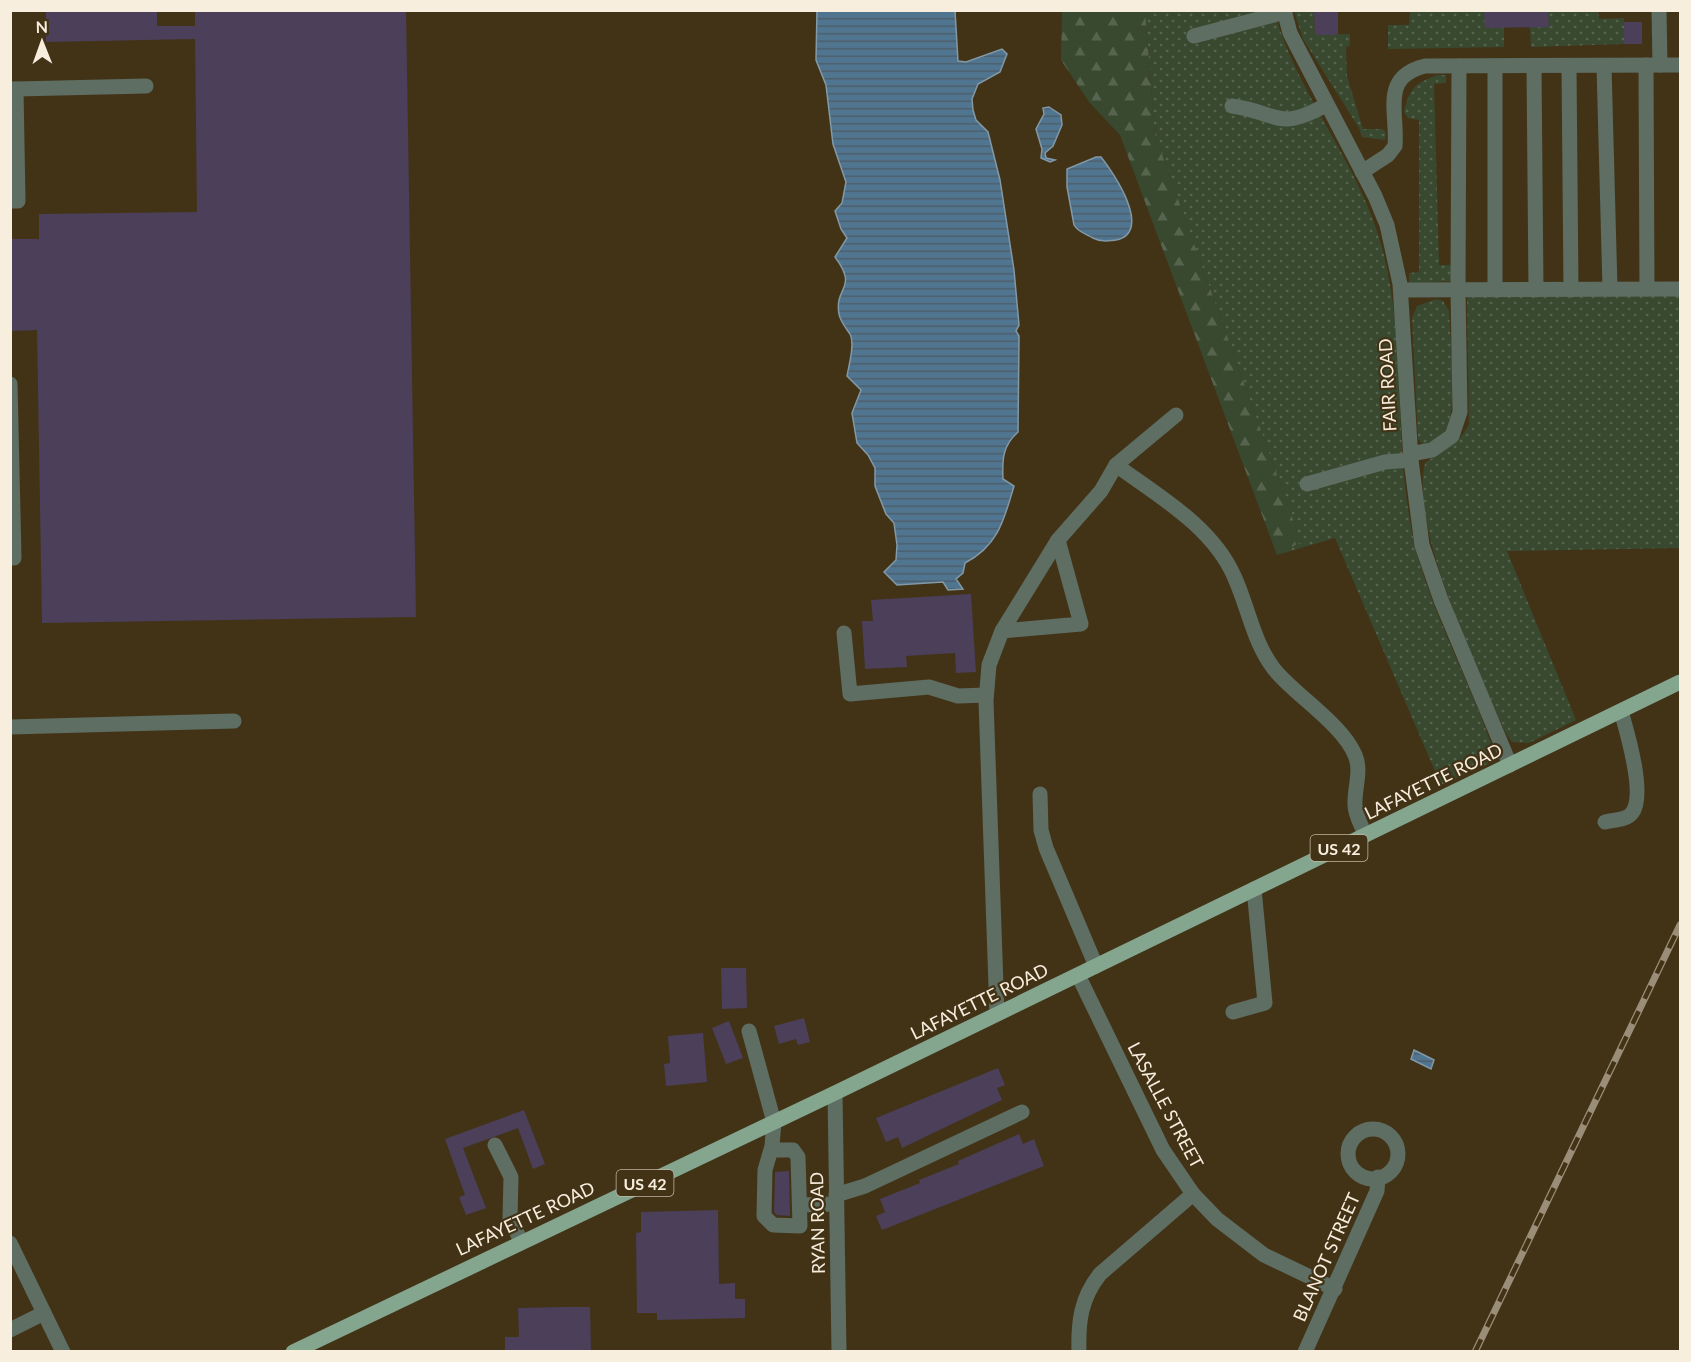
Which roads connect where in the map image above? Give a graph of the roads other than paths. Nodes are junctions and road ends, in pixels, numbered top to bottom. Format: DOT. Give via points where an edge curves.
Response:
graph roads {
  1 [pos="1659,10"];
  2 [pos="1285,11"];
  3 [pos="1194,36"];
  4 [pos="1653,65"];
  5 [pos="1680,65"];
  6 [pos="1459,66"];
  7 [pos="1495,66"];
  8 [pos="1534,66"];
  9 [pos="1569,66"];
  10 [pos="1604,66"];
  11 [pos="146,86"];
  12 [pos="13,89"];
  13 [pos="1326,105"];
  14 [pos="1232,106"];
  15 [pos="1362,172"];
  16 [pos="10,201"];
  17 [pos="1647,289"];
  18 [pos="1680,289"];
  19 [pos="1401,290"];
  20 [pos="1458,290"];
  21 [pos="1495,290"];
  22 [pos="1536,290"];
  23 [pos="1571,290"];
  24 [pos="1610,290"];
  25 [pos="10,384"];
  26 [pos="1176,415"];
  27 [pos="1410,457"];
  28 [pos="1116,465"];
  29 [pos="1307,484"];
  30 [pos="1058,540"];
  31 [pos="10,558"];
  32 [pos="1002,631"];
  33 [pos="844,633"];
  34 [pos="1680,682"];
  35 [pos="986,695"];
  36 [pos="1621,711"];
  37 [pos="234,721"];
  38 [pos="10,727"];
  39 [pos="1510,765"];
  40 [pos="1040,794"];
  41 [pos="1605,822"];
  42 [pos="1365,835"];
  43 [pos="1254,890"];
  44 [pos="1096,966"];
  45 [pos="1078,975"];
  46 [pos="1233,1012"];
  47 [pos="997,1014"];
  48 [pos="749,1031"];
  49 [pos="835,1093"];
  50 [pos="1022,1112"];
  51 [pos="774,1122"];
  52 [pos="495,1145"];
  53 [pos="771,1150"];
  54 [pos="1378,1178"];
  55 [pos="1193,1194"];
  56 [pos="836,1200"];
  57 [pos="800,1205"];
  58 [pos="520,1241"];
  59 [pos="10,1243"];
  60 [pos="1335,1289"];
  61 [pos="44,1313"];
  62 [pos="10,1330"];
  63 [pos="63,1352"];
  64 [pos="293,1352"];
  65 [pos="839,1352"];
  66 [pos="1079,1352"];
  67 [pos="1305,1352"];
  1 -- 4 [label="street"];
  2 -- 3 [label="street"];
  2 -- 13 [label="street, FAIR ROAD" via="1290,33"];
  4 -- 5 [label="street"];
  4 -- 10 [label="street"];
  4 -- 17 [label="street"];
  6 -- 7 [label="street"];
  6 -- 15 [label="street" via="1425,66 1401,76 1394,100 1395,146"];
  6 -- 20 [label="street"];
  7 -- 8 [label="street"];
  7 -- 21 [label="street"];
  8 -- 9 [label="street"];
  8 -- 22 [label="street"];
  9 -- 10 [label="street"];
  9 -- 23 [label="street"];
  10 -- 24 [label="street"];
  11 -- 12 [label="street"];
  12 -- 16 [label="street" via="18,201"];
  13 -- 14 [label="street" via="1304,117 1283,120"];
  13 -- 15 [label="street, FAIR ROAD"];
  15 -- 19 [label="street, FAIR ROAD" via="1387,225"];
  17 -- 18 [label="street"];
  17 -- 24 [label="street"];
  19 -- 20 [label="street"];
  19 -- 27 [label="street, FAIR ROAD"];
  20 -- 21 [label="street"];
  20 -- 27 [label="street" via="1461,404 1457,428 1432,450"];
  21 -- 22 [label="street"];
  22 -- 23 [label="street"];
  23 -- 24 [label="street"];
  25 -- 31 [label="street" via="14,558"];
  26 -- 28 [label="street"];
  27 -- 29 [label="street"];
  27 -- 39 [label="street, FAIR ROAD" via="1422,545"];
  28 -- 30 [label="street" via="1101,491"];
  28 -- 42 [label="street" via="1192,521 1213,542 1234,574 1260,646 1273,668 1334,727 1355,755 1355,807"];
  30 -- 32 [label="street"];
  30 -- 32 [label="street" via="1081,624"];
  32 -- 35 [label="street" via="989,665"];
  33 -- 35 [label="street" via="850,694 929,687 958,696"];
  34 -- 36 [label="main road, LAFAYETTE ROAD / US 42"];
  35 -- 47 [label="street"];
  36 -- 39 [label="main road, LAFAYETTE ROAD / US 42"];
  36 -- 41 [label="street" via="1637,786 1636,801 1629,816"];
  37 -- 38 [label="street"];
  39 -- 42 [label="main road, LAFAYETTE ROAD / US 42"];
  40 -- 44 [label="street" via="1046,848"];
  42 -- 43 [label="main road, LAFAYETTE ROAD / US 42"];
  43 -- 44 [label="main road, LAFAYETTE ROAD / US 42"];
  43 -- 46 [label="street" via="1265,1003"];
  44 -- 45 [label="main road, LAFAYETTE ROAD / US 42"];
  45 -- 47 [label="main road, LAFAYETTE ROAD / US 42"];
  45 -- 55 [label="street, LASALLE STREET" via="1163,1150"];
  47 -- 49 [label="main road, LAFAYETTE ROAD / US 42"];
  48 -- 51 [label="street"];
  49 -- 51 [label="main road, LAFAYETTE ROAD / US 42"];
  49 -- 56 [label="street, RYAN ROAD"];
  50 -- 56 [label="street"];
  51 -- 53 [label="street"];
  51 -- 58 [label="main road, LAFAYETTE ROAD / US 42"];
  52 -- 58 [label="street" via="511,1177 510,1219"];
  53 -- 57 [label="street" via="793,1150 798,1157"];
  53 -- 57 [label="street" via="765,1170 764,1216 773,1225 800,1226"];
  54 -- 60 [label="street, BLANOT STREET" via="1377,1191"];
  55 -- 60 [label="street, LASALLE STREET" via="1217,1219 1256,1249"];
  55 -- 66 [label="street" via="1091,1286 1079,1318"];
  56 -- 57 [label="street"];
  56 -- 65 [label="street, RYAN ROAD"];
  58 -- 64 [label="main road, LAFAYETTE ROAD / US 42"];
  59 -- 61 [label="street"];
  60 -- 67 [label="street, BLANOT STREET"];
  61 -- 62 [label="street"];
  61 -- 63 [label="street"];
}
